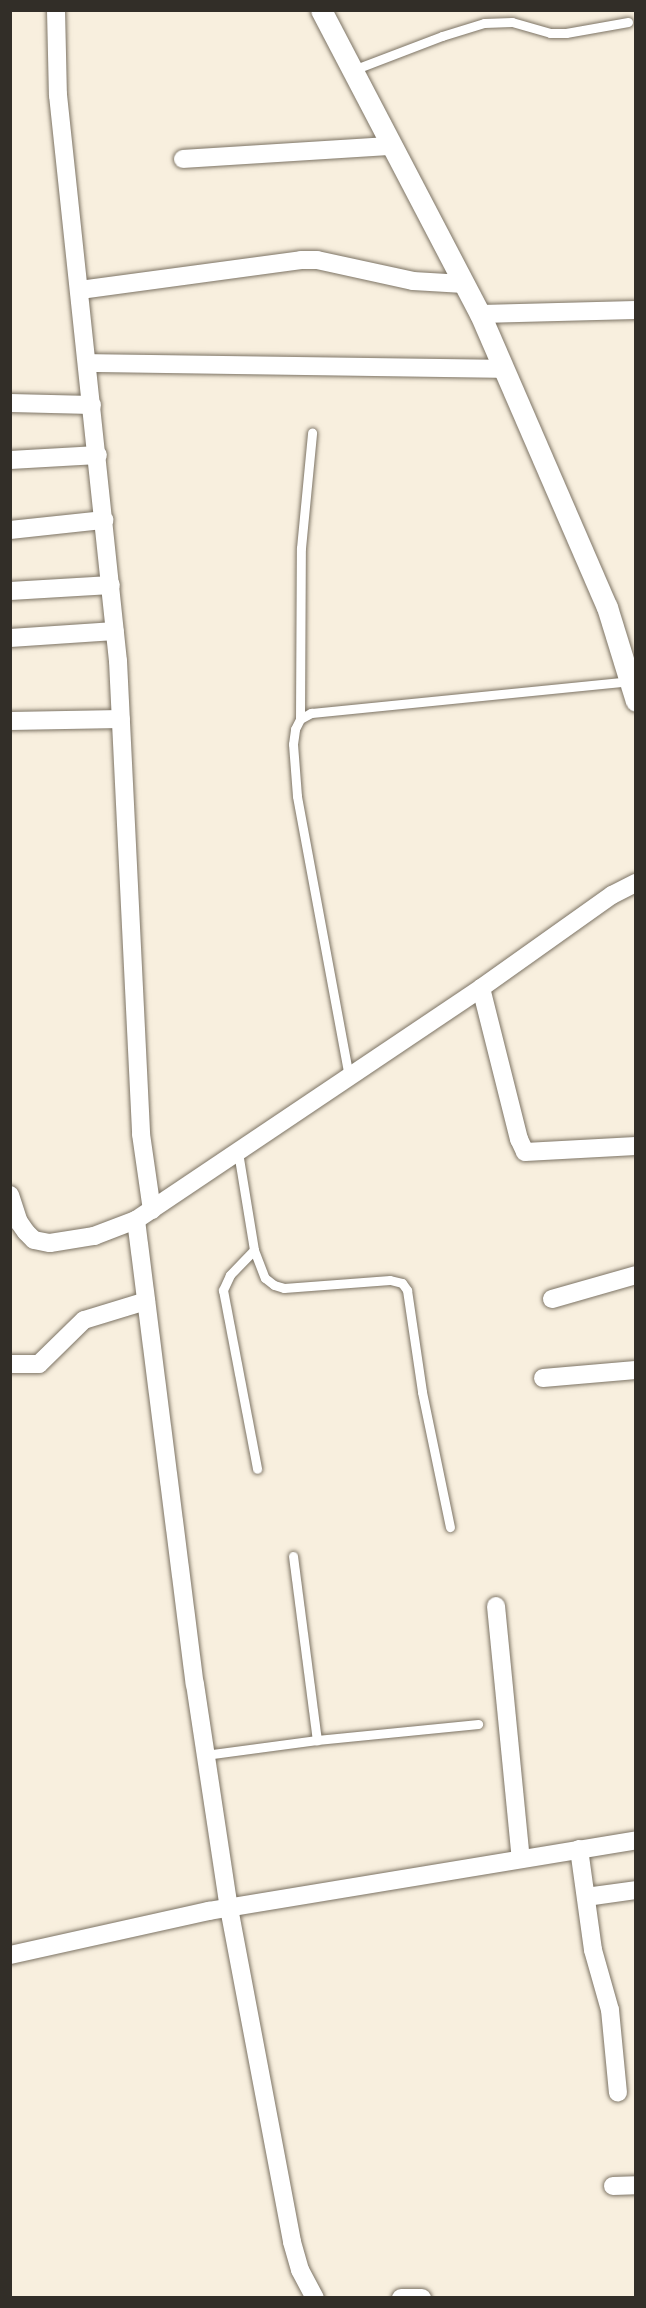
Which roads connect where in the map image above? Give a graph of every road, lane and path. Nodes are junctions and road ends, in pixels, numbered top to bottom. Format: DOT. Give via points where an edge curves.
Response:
graph roads {
  1 [pos="56,10"];
  2 [pos="321,10"];
  3 [pos="628,21"];
  4 [pos="353,70"];
  5 [pos="392,146"];
  6 [pos="183,159"];
  7 [pos="464,284"];
  8 [pos="80,290"];
  9 [pos="636,310"];
  10 [pos="480,314"];
  11 [pos="88,363"];
  12 [pos="504,369"];
  13 [pos="10,403"];
  14 [pos="92,405"];
  15 [pos="312,433"];
  16 [pos="98,455"];
  17 [pos="10,460"];
  18 [pos="104,520"];
  19 [pos="10,530"];
  20 [pos="111,585"];
  21 [pos="10,591"];
  22 [pos="115,631"];
  23 [pos="10,638"];
  24 [pos="633,691"];
  25 [pos="121,719"];
  26 [pos="300,719"];
  27 [pos="10,721"];
  28 [pos="636,883"];
  29 [pos="481,988"];
  30 [pos="349,1077"];
  31 [pos="636,1146"];
  32 [pos="238,1152"];
  33 [pos="10,1195"];
  34 [pos="152,1210"];
  35 [pos="136,1220"];
  36 [pos="254,1250"];
  37 [pos="636,1275"];
  38 [pos="552,1299"];
  39 [pos="146,1301"];
  40 [pos="10,1364"];
  41 [pos="636,1370"];
  42 [pos="543,1378"];
  43 [pos="257,1469"];
  44 [pos="450,1527"];
  45 [pos="293,1556"];
  46 [pos="496,1606"];
  47 [pos="478,1724"];
  48 [pos="317,1740"];
  49 [pos="205,1755"];
  50 [pos="636,1840"];
  51 [pos="579,1850"];
  52 [pos="521,1859"];
  53 [pos="636,1890"];
  54 [pos="586,1897"];
  55 [pos="229,1908"];
  56 [pos="10,1955"];
  57 [pos="618,2093"];
  58 [pos="636,2184"];
  59 [pos="613,2186"];
  60 [pos="315,2298"];
  61 [pos="401,2298"];
  62 [pos="422,2298"];
  1 -- 8 [label="street" via="58,94"];
  2 -- 4 [label="street"];
  3 -- 4 [label="lane" via="566,33 550,33 512,22 484,23"];
  4 -- 5 [label="street"];
  5 -- 6 [label="street"];
  5 -- 7 [label="street"];
  7 -- 8 [label="street" via="413,281 301,260"];
  7 -- 10 [label="street"];
  8 -- 11 [label="street"];
  9 -- 10 [label="street"];
  10 -- 12 [label="street"];
  11 -- 12 [label="street"];
  11 -- 14 [label="street"];
  12 -- 24 [label="street" via="607,607"];
  13 -- 14 [label="street"];
  14 -- 16 [label="street"];
  15 -- 26 [label="lane" via="301,548"];
  16 -- 17 [label="street"];
  16 -- 18 [label="street"];
  18 -- 19 [label="street"];
  18 -- 20 [label="street"];
  20 -- 21 [label="street"];
  20 -- 22 [label="street"];
  22 -- 23 [label="street"];
  22 -- 25 [label="street"];
  24 -- 26 [label="lane" via="311,713"];
  25 -- 27 [label="street"];
  25 -- 34 [label="street" via="141,1134"];
  26 -- 30 [label="lane" via="293,744 297,796"];
  28 -- 29 [label="street" via="612,895"];
  29 -- 30 [label="street"];
  29 -- 31 [label="street" via="525,1152"];
  30 -- 32 [label="street"];
  32 -- 34 [label="street"];
  32 -- 36 [label="lane"];
  33 -- 35 [label="street" via="19,1222 34,1240 50,1243 94,1236"];
  34 -- 35 [label="street"];
  35 -- 39 [label="street"];
  36 -- 43 [label="lane" via="230,1275 223,1290"];
  36 -- 44 [label="lane" via="265,1278 284,1288 390,1280 402,1283 407,1290 422,1392"];
  37 -- 38 [label="street"];
  39 -- 40 [label="street" via="84,1320 39,1365"];
  39 -- 49 [label="street"];
  41 -- 42 [label="street"];
  45 -- 48 [label="lane"];
  46 -- 52 [label="street"];
  47 -- 48 [label="lane"];
  48 -- 49 [label="lane"];
  49 -- 55 [label="street"];
  50 -- 51 [label="street"];
  51 -- 52 [label="street"];
  51 -- 54 [label="street"];
  52 -- 55 [label="street"];
  53 -- 54 [label="street"];
  54 -- 57 [label="street" via="593,1950 609,2010"];
  55 -- 56 [label="street"];
  55 -- 60 [label="street" via="292,2242 300,2270"];
  58 -- 59 [label="street"];
  61 -- 62 [label="street"];
}
